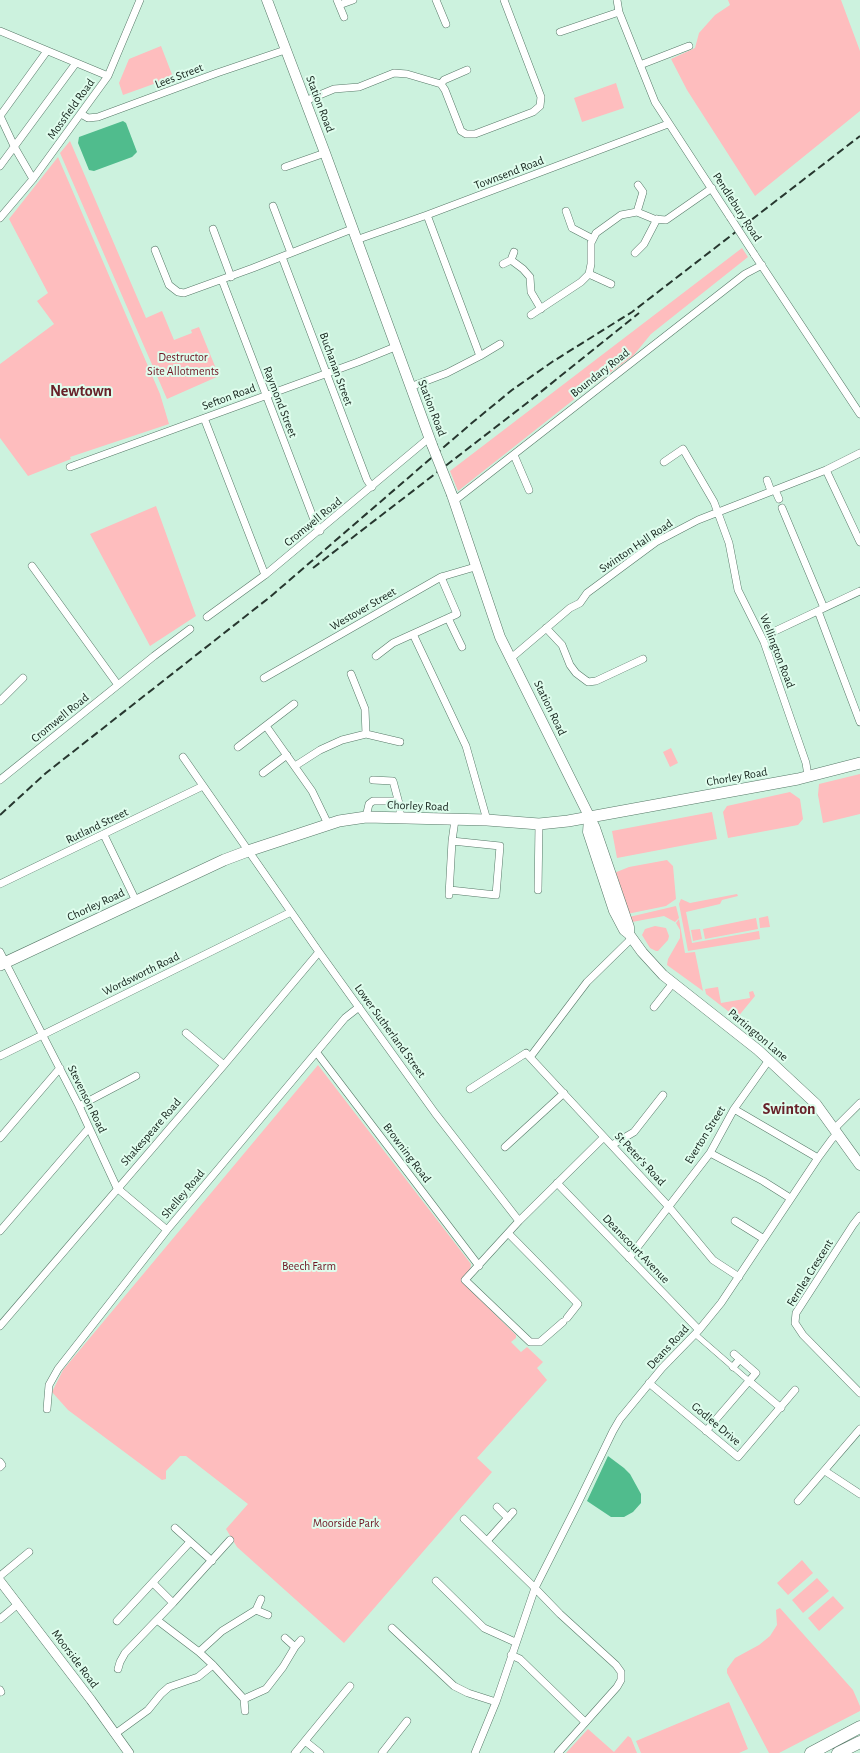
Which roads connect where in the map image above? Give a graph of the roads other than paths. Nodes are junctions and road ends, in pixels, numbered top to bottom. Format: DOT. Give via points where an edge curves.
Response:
graph roads {
  1 [pos="140,0"];
  2 [pos="267,0"];
  3 [pos="353,0"];
  4 [pos="436,0"];
  5 [pos="504,0"];
  6 [pos="617,0"];
  7 [pos="338,3"];
  8 [pos="619,12"];
  9 [pos="344,17"];
  10 [pos="446,24"];
  11 [pos="0,31"];
  12 [pos="560,32"];
  13 [pos="690,46"];
  14 [pos="285,50"];
  15 [pos="47,51"];
  16 [pos="76,63"];
  17 [pos="640,65"];
  18 [pos="467,70"];
  19 [pos="108,76"];
  20 [pos="441,84"];
  21 [pos="305,101"];
  22 [pos="81,114"];
  23 [pos="0,116"];
  24 [pos="668,124"];
  25 [pos="15,148"];
  26 [pos="325,153"];
  27 [pos="0,166"];
  28 [pos="285,167"];
  29 [pos="33,179"];
  30 [pos="638,185"];
  31 [pos="712,188"];
  32 [pos="273,206"];
  33 [pos="566,211"];
  34 [pos="637,212"];
  35 [pos="427,215"];
  36 [pos="0,218"];
  37 [pos="657,219"];
  38 [pos="213,229"];
  39 [pos="352,229"];
  40 [pos="593,239"];
  41 [pos="356,240"];
  42 [pos="155,250"];
  43 [pos="514,252"];
  44 [pos="291,253"];
  45 [pos="635,253"];
  46 [pos="282,257"];
  47 [pos="511,260"];
  48 [pos="503,264"];
  49 [pos="762,265"];
  50 [pos="588,274"];
  51 [pos="232,276"];
  52 [pos="222,280"];
  53 [pos="611,284"];
  54 [pos="541,309"];
  55 [pos="531,315"];
  56 [pos="500,344"];
  57 [pos="395,347"];
  58 [pos="480,356"];
  59 [pos="326,373"];
  60 [pos="410,387"];
  61 [pos="266,396"];
  62 [pos="860,414"];
  63 [pos="204,418"];
  64 [pos="430,441"];
  65 [pos="860,453"];
  66 [pos="514,455"];
  67 [pos="664,462"];
  68 [pos="70,467"];
  69 [pos="826,470"];
  70 [pos="767,480"];
  71 [pos="372,487"];
  72 [pos="529,490"];
  73 [pos="773,490"];
  74 [pos="453,498"];
  75 [pos="779,500"];
  76 [pos="782,508"];
  77 [pos="717,513"];
  78 [pos="320,531"];
  79 [pos="860,542"];
  80 [pos="32,566"];
  81 [pos="475,567"];
  82 [pos="265,575"];
  83 [pos="441,577"];
  84 [pos="860,591"];
  85 [pos="821,609"];
  86 [pos="206,617"];
  87 [pos="448,618"];
  88 [pos="546,628"];
  89 [pos="190,629"];
  90 [pos="773,632"];
  91 [pos="413,634"];
  92 [pos="462,647"];
  93 [pos="376,656"];
  94 [pos="510,659"];
  95 [pos="643,659"];
  96 [pos="351,674"];
  97 [pos="23,678"];
  98 [pos="264,678"];
  99 [pos="118,685"];
  100 [pos="0,701"];
  101 [pos="294,704"];
  102 [pos="860,722"];
  103 [pos="266,726"];
  104 [pos="366,734"];
  105 [pos="400,742"];
  106 [pos="238,747"];
  107 [pos="287,755"];
  108 [pos="183,758"];
  109 [pos="860,762"];
  110 [pos="295,766"];
  111 [pos="262,773"];
  112 [pos="808,776"];
  113 [pos="0,780"];
  114 [pos="373,780"];
  115 [pos="203,786"];
  116 [pos="400,813"];
  117 [pos="366,817"];
  118 [pos="589,818"];
  119 [pos="455,820"];
  120 [pos="487,820"];
  121 [pos="328,824"];
  122 [pos="539,824"];
  123 [pos="104,835"];
  124 [pos="452,841"];
  125 [pos="248,851"];
  126 [pos="0,884"];
  127 [pos="538,890"];
  128 [pos="136,901"];
  129 [pos="291,912"];
  130 [pos="631,936"];
  131 [pos="0,952"];
  132 [pos="319,952"];
  133 [pos="3,964"];
  134 [pos="673,983"];
  135 [pos="359,1007"];
  136 [pos="654,1007"];
  137 [pos="186,1033"];
  138 [pos="42,1034"];
  139 [pos="317,1053"];
  140 [pos="529,1055"];
  141 [pos="0,1056"];
  142 [pos="769,1060"];
  143 [pos="224,1065"];
  144 [pos="60,1068"];
  145 [pos="136,1076"];
  146 [pos="470,1089"];
  147 [pos="564,1093"];
  148 [pos="663,1095"];
  149 [pos="860,1103"];
  150 [pos="79,1106"];
  151 [pos="734,1109"];
  152 [pos="89,1128"];
  153 [pos="836,1130"];
  154 [pos="604,1137"];
  155 [pos="0,1138"];
  156 [pos="612,1145"];
  157 [pos="505,1147"];
  158 [pos="710,1153"];
  159 [pos="818,1158"];
  160 [pos="860,1165"];
  161 [pos="554,1186"];
  162 [pos="117,1188"];
  163 [pos="790,1198"];
  164 [pos="669,1207"];
  165 [pos="860,1216"];
  166 [pos="736,1220"];
  167 [pos="519,1221"];
  168 [pos="167,1230"];
  169 [pos="0,1231"];
  170 [pos="509,1234"];
  171 [pos="764,1238"];
  172 [pos="629,1258"];
  173 [pos="479,1266"];
  174 [pos="739,1277"];
  175 [pos="0,1326"];
  176 [pos="697,1332"];
  177 [pos="733,1367"];
  178 [pos="749,1381"];
  179 [pos="649,1383"];
  180 [pos="795,1390"];
  181 [pos="860,1393"];
  182 [pos="781,1408"];
  183 [pos="47,1409"];
  184 [pos="860,1429"];
  185 [pos="706,1431"];
  186 [pos="825,1471"];
  187 [pos="860,1494"];
  188 [pos="798,1501"];
  189 [pos="497,1507"];
  190 [pos="513,1512"];
  191 [pos="508,1518"];
  192 [pos="464,1519"];
  193 [pos="176,1528"];
  194 [pos="230,1540"];
  195 [pos="487,1541"];
  196 [pos="190,1542"];
  197 [pos="29,1552"];
  198 [pos="212,1561"];
  199 [pos="0,1576"];
  200 [pos="0,1581"];
  201 [pos="436,1581"];
  202 [pos="153,1583"];
  203 [pos="534,1588"];
  204 [pos="261,1599"];
  205 [pos="18,1604"];
  206 [pos="173,1604"];
  207 [pos="256,1610"];
  208 [pos="268,1615"];
  209 [pos="0,1619"];
  210 [pos="117,1620"];
  211 [pos="157,1620"];
  212 [pos="392,1628"];
  213 [pos="285,1638"];
  214 [pos="301,1640"];
  215 [pos="515,1642"];
  216 [pos="295,1647"];
  217 [pos="199,1652"];
  218 [pos="511,1655"];
  219 [pos="212,1665"];
  220 [pos="118,1669"];
  221 [pos="350,1686"];
  222 [pos="244,1699"];
  223 [pos="496,1702"];
  224 [pos="245,1711"];
  225 [pos="407,1721"];
  226 [pos="585,1722"];
  227 [pos="860,1727"];
  228 [pos="115,1734"];
  229 [pos="305,1741"];
  230 [pos="860,1742"];
  231 [pos="129,1753"];
  232 [pos="295,1753"];
  233 [pos="320,1753"];
  234 [pos="382,1753"];
  235 [pos="475,1753"];
  236 [pos="558,1753"];
  237 [pos="811,1753"];
  238 [pos="838,1753"];
  1 -- 19 [label="street, Mossfield Road"];
  2 -- 14 [label="main road, Station Road"];
  3 -- 7 [label="street"];
  4 -- 10 [label="street"];
  5 -- 20 [label="street" via="541,97 540,106 533,112 475,134 466,134 461,131 446,90"];
  6 -- 8 [label="street, Pendlebury Road"];
  7 -- 9 [label="street"];
  8 -- 12 [label="street"];
  8 -- 17 [label="street, Pendlebury Road"];
  11 -- 15 [label="street"];
  13 -- 17 [label="street"];
  14 -- 21 [label="main road, Station Road"];
  14 -- 22 [label="street, Lees Street" via="217,72 98,117 88,118"];
  15 -- 16 [label="street"];
  15 -- 23 [label="street"];
  16 -- 19 [label="street"];
  16 -- 25 [label="street"];
  17 -- 24 [label="street, Pendlebury Road" via="655,102"];
  18 -- 20 [label="street" via="444,80"];
  19 -- 22 [label="street, Mossfield Road"];
  20 -- 21 [label="street" via="394,73 359,87 334,89"];
  21 -- 26 [label="main road, Station Road"];
  22 -- 29 [label="street, Mossfield Road"];
  23 -- 25 [label="street"];
  24 -- 31 [label="street, Pendlebury Road"];
  24 -- 35 [label="street, Townsend Road"];
  25 -- 27 [label="street"];
  25 -- 29 [label="street"];
  26 -- 28 [label="street"];
  26 -- 39 [label="main road, Station Road"];
  29 -- 36 [label="street, Mossfield Road"];
  30 -- 34 [label="street" via="643,192"];
  31 -- 37 [label="street" via="666,220"];
  31 -- 49 [label="street, Pendlebury Road, bridge"];
  32 -- 44 [label="street"];
  33 -- 40 [label="street" via="572,228"];
  34 -- 37 [label="street"];
  34 -- 40 [label="street" via="620,215 596,233"];
  35 -- 41 [label="street, Townsend Road"];
  35 -- 58 [label="street"];
  37 -- 45 [label="street" via="644,244"];
  38 -- 51 [label="street"];
  39 -- 41 [label="main road, Station Road"];
  39 -- 44 [label="street"];
  40 -- 50 [label="street" via="590,243 591,264"];
  41 -- 57 [label="main road, Station Road"];
  42 -- 52 [label="street" via="166,281 178,292 184,293"];
  43 -- 47 [label="street"];
  44 -- 46 [label="street"];
  46 -- 51 [label="street"];
  46 -- 59 [label="street, Buchanan Street"];
  47 -- 48 [label="street"];
  47 -- 54 [label="street" via="530,277 531,292"];
  49 -- 62 [label="street, Pendlebury Road"];
  49 -- 66 [label="street, Boundary Road" via="741,277"];
  50 -- 53 [label="street"];
  50 -- 54 [label="street" via="581,282"];
  51 -- 52 [label="street"];
  52 -- 61 [label="street, Raymond Street"];
  54 -- 55 [label="street"];
  56 -- 58 [label="street"];
  57 -- 59 [label="street, Sefton Road"];
  57 -- 60 [label="main road, Station Road"];
  58 -- 60 [label="street" via="447,373"];
  59 -- 61 [label="street, Sefton Road"];
  59 -- 71 [label="street, Buchanan Street" via="367,480"];
  60 -- 64 [label="main road, Station Road"];
  61 -- 63 [label="street, Sefton Road"];
  61 -- 78 [label="street, Raymond Street"];
  63 -- 68 [label="street, Sefton Road"];
  63 -- 82 [label="street"];
  64 -- 71 [label="street, Cromwell Road"];
  64 -- 74 [label="main road, Station Road, bridge"];
  65 -- 69 [label="street, Swinton Hall Road"];
  66 -- 72 [label="street"];
  66 -- 74 [label="street, Boundary Road"];
  67 -- 77 [label="street, Wellington Road" via="683,449 714,502"];
  69 -- 73 [label="street, Swinton Hall Road"];
  69 -- 79 [label="street"];
  70 -- 73 [label="street"];
  71 -- 78 [label="street, Cromwell Road"];
  73 -- 75 [label="street"];
  73 -- 77 [label="street, Swinton Hall Road"];
  74 -- 81 [label="main road, Station Road"];
  76 -- 85 [label="street"];
  77 -- 88 [label="street, Swinton Hall Road" via="656,542 587,593 580,602"];
  77 -- 112 [label="street, Wellington Road" via="729,543 738,590 764,642 806,763"];
  78 -- 82 [label="street, Cromwell Road"];
  80 -- 99 [label="street"];
  81 -- 83 [label="street, Westover Street"];
  81 -- 94 [label="main road, Station Road"];
  82 -- 86 [label="street, Cromwell Road"];
  83 -- 87 [label="street" via="457,612"];
  83 -- 98 [label="street, Westover Street"];
  84 -- 85 [label="street"];
  85 -- 90 [label="street"];
  85 -- 102 [label="street"];
  87 -- 91 [label="street"];
  87 -- 92 [label="street"];
  88 -- 94 [label="street, Swinton Hall Road"];
  88 -- 95 [label="street" via="562,645 576,673 588,682 596,681"];
  89 -- 99 [label="street, Cromwell Road"];
  91 -- 93 [label="street" via="387,646"];
  91 -- 120 [label="street" via="466,746"];
  94 -- 118 [label="main road, Station Road" via="535,704"];
  96 -- 104 [label="street" via="364,709"];
  97 -- 100 [label="street"];
  99 -- 113 [label="street, Cromwell Road"];
  101 -- 103 [label="street"];
  103 -- 106 [label="street"];
  103 -- 107 [label="street"];
  104 -- 105 [label="street"];
  104 -- 110 [label="street" via="342,740"];
  107 -- 110 [label="street"];
  107 -- 111 [label="street"];
  108 -- 115 [label="street, Lower Sutherland Street"];
  109 -- 112 [label="main road, Chorley Road"];
  110 -- 121 [label="street" via="312,790"];
  112 -- 118 [label="main road, Chorley Road"];
  114 -- 116 [label="street" via="393,781"];
  115 -- 123 [label="street, Rutland Street"];
  115 -- 125 [label="street, Lower Sutherland Street"];
  116 -- 117 [label="main road, Chorley Road"];
  116 -- 117 [label="street" via="393,801 373,801 369,804"];
  116 -- 119 [label="main road, Chorley Road"];
  117 -- 121 [label="main road, Chorley Road"];
  118 -- 122 [label="main road, Chorley Road"];
  118 -- 130 [label="main road, Partington Lane" via="588,832 614,911 624,930"];
  119 -- 120 [label="main road, Chorley Road"];
  119 -- 124 [label="street"];
  120 -- 122 [label="main road, Chorley Road"];
  121 -- 125 [label="main road, Chorley Road"];
  122 -- 127 [label="street"];
  123 -- 126 [label="street, Rutland Street"];
  123 -- 128 [label="street"];
  124 -- 124 [label="street" via="500,846 496,895 450,892"];
  125 -- 128 [label="main road, Chorley Road"];
  125 -- 129 [label="street, Lower Sutherland Street"];
  128 -- 133 [label="main road, Chorley Road"];
  129 -- 132 [label="street, Lower Sutherland Street"];
  129 -- 138 [label="street, Wordsworth Road"];
  130 -- 134 [label="main road, Partington Lane" via="647,959"];
  130 -- 140 [label="street" via="586,982"];
  131 -- 133 [label="street, Stevenson Road"];
  132 -- 135 [label="street, Lower Sutherland Street"];
  132 -- 143 [label="street, Shakespeare Road"];
  133 -- 138 [label="street, Stevenson Road"];
  134 -- 136 [label="street"];
  134 -- 142 [label="main road, Partington Lane"];
  135 -- 139 [label="street, Shelley Road" via="346,1018"];
  135 -- 167 [label="street, Lower Sutherland Street"];
  137 -- 143 [label="street"];
  138 -- 141 [label="street, Wordsworth Road"];
  138 -- 144 [label="street, Stevenson Road"];
  139 -- 168 [label="street, Shelley Road"];
  139 -- 173 [label="street, Browning Road"];
  140 -- 146 [label="street"];
  140 -- 147 [label="street, St Peter's Road"];
  142 -- 151 [label="street, Everton Street"];
  142 -- 153 [label="main road, Partington Lane" via="816,1104"];
  143 -- 162 [label="street, Shakespeare Road"];
  144 -- 150 [label="street, Stevenson Road"];
  144 -- 155 [label="street"];
  145 -- 150 [label="street"];
  147 -- 154 [label="street, St Peter's Road"];
  147 -- 157 [label="street"];
  148 -- 156 [label="street" via="634,1132"];
  149 -- 153 [label="street, Deans Road"];
  150 -- 152 [label="street, Stevenson Road"];
  151 -- 158 [label="street, Everton Street"];
  151 -- 159 [label="street"];
  152 -- 162 [label="street, Stevenson Road"];
  152 -- 169 [label="street"];
  153 -- 159 [label="street, Deans Road"];
  153 -- 160 [label="main road, Partington Lane"];
  154 -- 156 [label="street, St Peter's Road"];
  154 -- 161 [label="street"];
  156 -- 164 [label="street, St Peter's Road"];
  158 -- 163 [label="street"];
  158 -- 164 [label="street, Everton Street"];
  159 -- 163 [label="street, Deans Road"];
  161 -- 167 [label="street"];
  161 -- 172 [label="street, Deanscourt Avenue"];
  162 -- 168 [label="street, Stevenson Road"];
  162 -- 175 [label="street, Shakespeare Road"];
  163 -- 171 [label="street, Deans Road"];
  164 -- 172 [label="street, Everton Street"];
  164 -- 174 [label="street, St Peter's Road" via="713,1260"];
  165 -- 181 [label="street, Fernlea Crescent" via="796,1313 795,1323 803,1335"];
  166 -- 171 [label="street"];
  167 -- 170 [label="street"];
  168 -- 183 [label="street, Shelley Road" via="58,1369 49,1385"];
  170 -- 173 [label="street"];
  170 -- 173 [label="street" via="578,1304 565,1320 540,1342 530,1342 465,1280"];
  171 -- 174 [label="street, Deans Road"];
  172 -- 176 [label="street, Deanscourt Avenue"];
  174 -- 176 [label="street, Deans Road"];
  176 -- 177 [label="street"];
  176 -- 179 [label="street, Deans Road"];
  177 -- 178 [label="street"];
  177 -- 178 [label="street" via="737,1357 756,1373"];
  178 -- 182 [label="street"];
  178 -- 185 [label="street"];
  179 -- 185 [label="street, Godlee Drive"];
  179 -- 203 [label="street, Deans Road" via="616,1425"];
  180 -- 182 [label="street, Godlee Drive"];
  182 -- 185 [label="street, Godlee Drive" via="738,1457"];
  184 -- 186 [label="street"];
  186 -- 187 [label="street"];
  186 -- 188 [label="street"];
  189 -- 191 [label="street"];
  190 -- 191 [label="street"];
  191 -- 195 [label="street"];
  192 -- 195 [label="street"];
  193 -- 196 [label="street"];
  194 -- 198 [label="street"];
  195 -- 203 [label="street"];
  196 -- 198 [label="street"];
  196 -- 202 [label="street"];
  197 -- 199 [label="street"];
  198 -- 206 [label="street"];
  200 -- 205 [label="street, Moorside Road"];
  201 -- 215 [label="street" via="484,1628"];
  202 -- 206 [label="street"];
  202 -- 210 [label="street"];
  203 -- 215 [label="street, Deans Road"];
  203 -- 226 [label="street" via="616,1665 622,1675 617,1687"];
  204 -- 207 [label="street"];
  205 -- 209 [label="street"];
  205 -- 228 [label="street, Moorside Road"];
  206 -- 211 [label="street"];
  207 -- 208 [label="street"];
  207 -- 217 [label="street" via="222,1630"];
  211 -- 217 [label="street"];
  211 -- 220 [label="street" via="125,1653"];
  212 -- 223 [label="street" via="454,1686"];
  213 -- 216 [label="street"];
  214 -- 216 [label="street"];
  215 -- 218 [label="street, Deans Road"];
  216 -- 222 [label="street" via="266,1689"];
  217 -- 219 [label="street"];
  218 -- 223 [label="street, Deans Road"];
  218 -- 226 [label="street" via="520,1659"];
  219 -- 222 [label="street"];
  219 -- 228 [label="street" via="198,1677 169,1687 148,1710"];
  221 -- 229 [label="street"];
  222 -- 224 [label="street"];
  223 -- 235 [label="street, Deans Road"];
  225 -- 234 [label="street"];
  226 -- 236 [label="street"];
  227 -- 237 [label="highway"];
  228 -- 231 [label="street, Moorside Road"];
  229 -- 232 [label="street"];
  229 -- 233 [label="street"];
  230 -- 238 [label="highway"];
}
